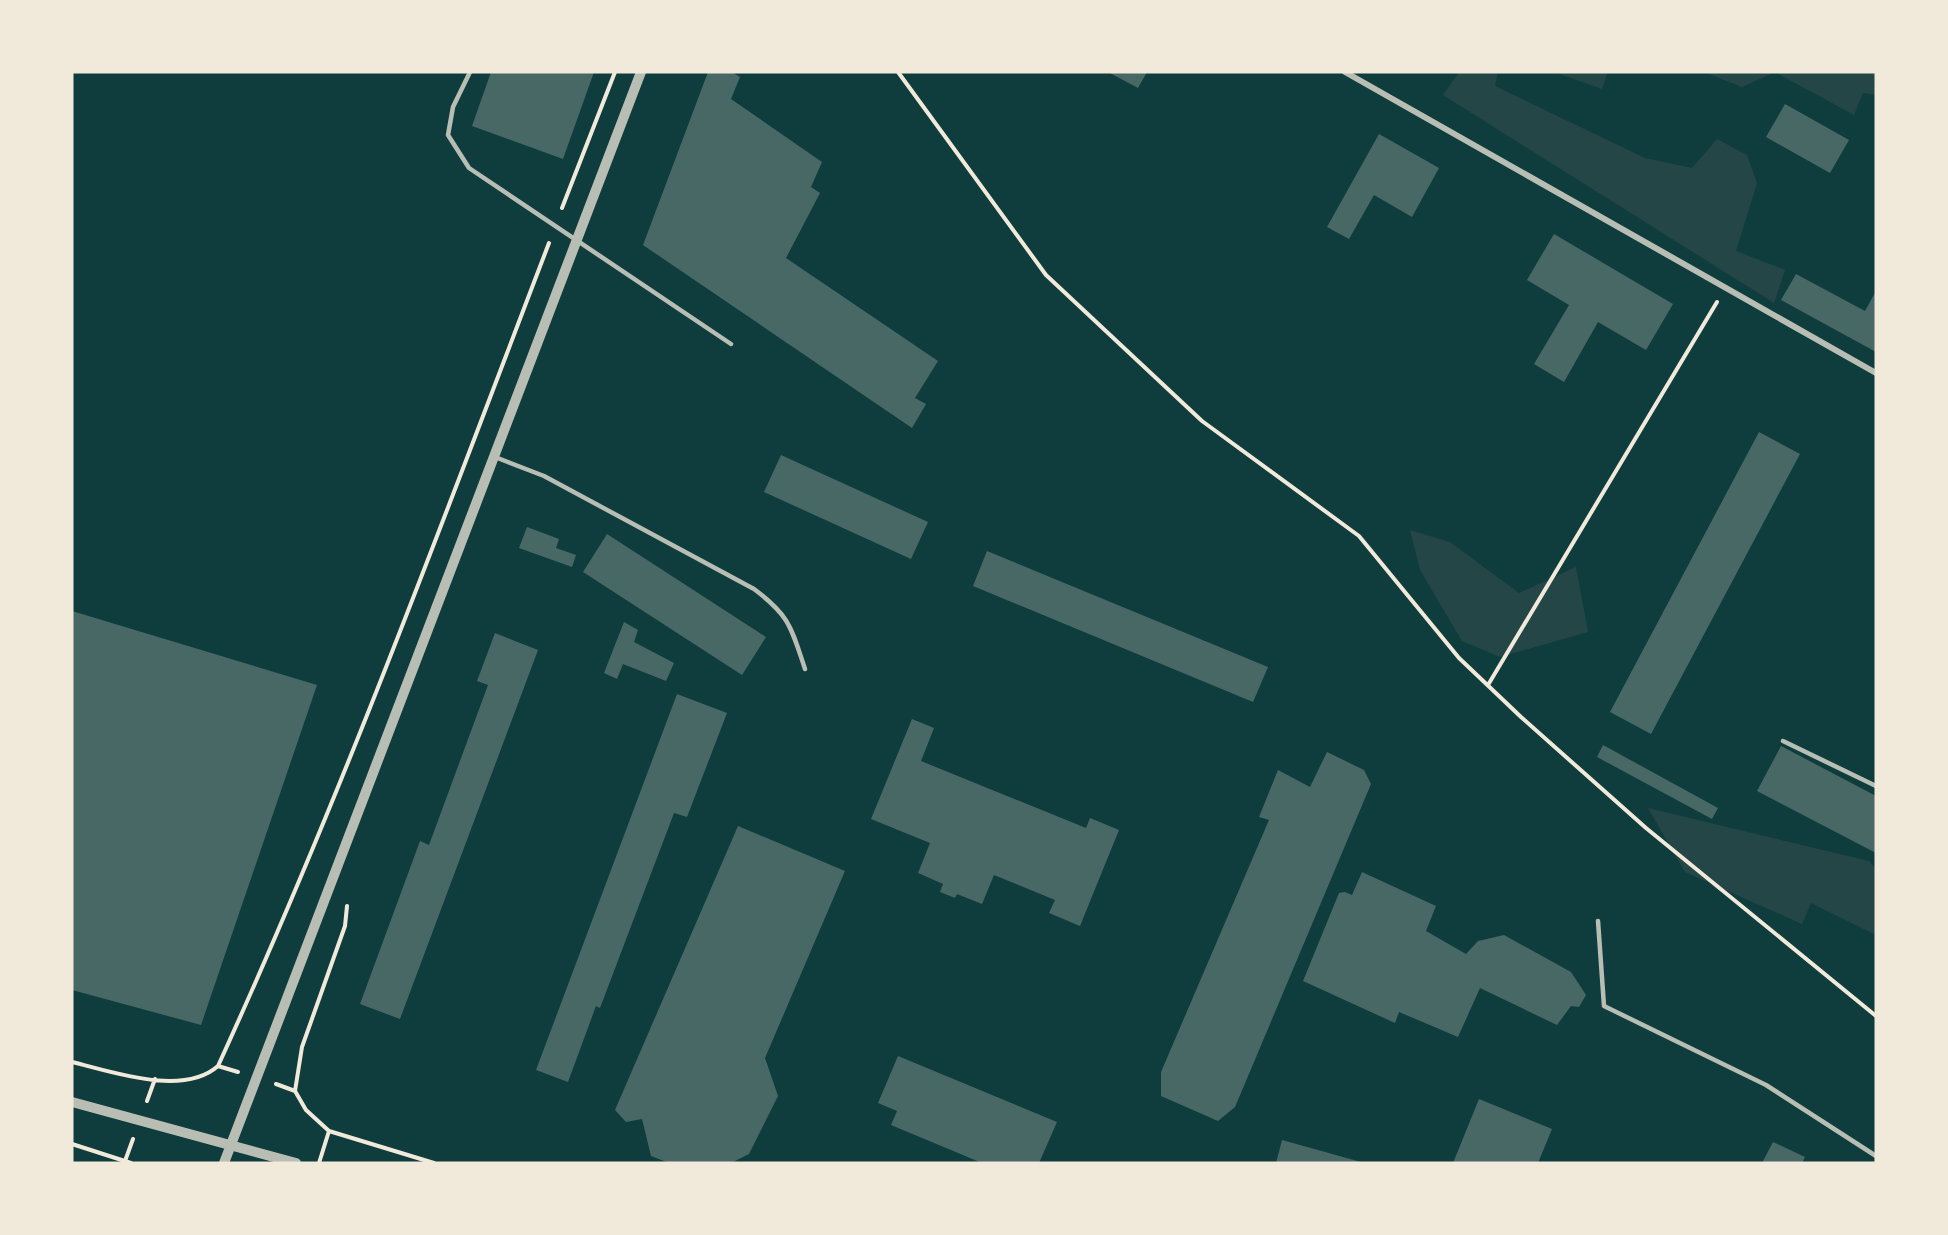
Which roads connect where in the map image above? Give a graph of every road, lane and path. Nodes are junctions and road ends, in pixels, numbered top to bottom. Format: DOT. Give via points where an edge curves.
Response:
graph roads {
  1 [pos="470,72"];
  2 [pos="615,72"];
  3 [pos="641,72"];
  4 [pos="898,72"];
  5 [pos="1345,72"];
  6 [pos="555,226"];
  7 [pos="576,241"];
  8 [pos="1725,288"];
  9 [pos="731,344"];
  10 [pos="1876,373"];
  11 [pos="492,456"];
  12 [pos="805,669"];
  13 [pos="1488,685"];
  14 [pos="1783,741"];
  15 [pos="1876,786"];
  16 [pos="1598,921"];
  17 [pos="345,926"];
  18 [pos="1876,1016"];
  19 [pos="218,1066"];
  20 [pos="295,1091"];
  21 [pos="72,1102"];
  22 [pos="329,1131"];
  23 [pos="72,1143"];
  24 [pos="230,1145"];
  25 [pos="1876,1156"];
  26 [pos="130,1163"];
  27 [pos="224,1163"];
  28 [pos="296,1163"];
  29 [pos="319,1163"];
  1 -- 6 [label="lane" via="453,106 448,135 469,168"];
  2 -- 6 [label="path"];
  3 -- 7 [label="street"];
  4 -- 13 [label="path" via="1046,275 1202,421 1359,536 1459,658"];
  5 -- 8 [label="street"];
  6 -- 7 [label="lane"];
  6 -- 19 [label="path" via="360,737"];
  7 -- 9 [label="lane"];
  7 -- 11 [label="street"];
  8 -- 10 [label="street"];
  8 -- 13 [label="path"];
  11 -- 12 [label="lane" via="544,476 754,590 779,608"];
  11 -- 24 [label="street"];
  13 -- 18 [label="path" via="1646,828"];
  14 -- 15 [label="lane"];
  16 -- 25 [label="lane" via="1604,1006 1766,1086"];
  17 -- 20 [label="path" via="302,1047"];
  21 -- 24 [label="street"];
  22 -- 29 [label="path"];
  23 -- 26 [label="path"];
  24 -- 27 [label="street"];
  24 -- 28 [label="street"];
}
